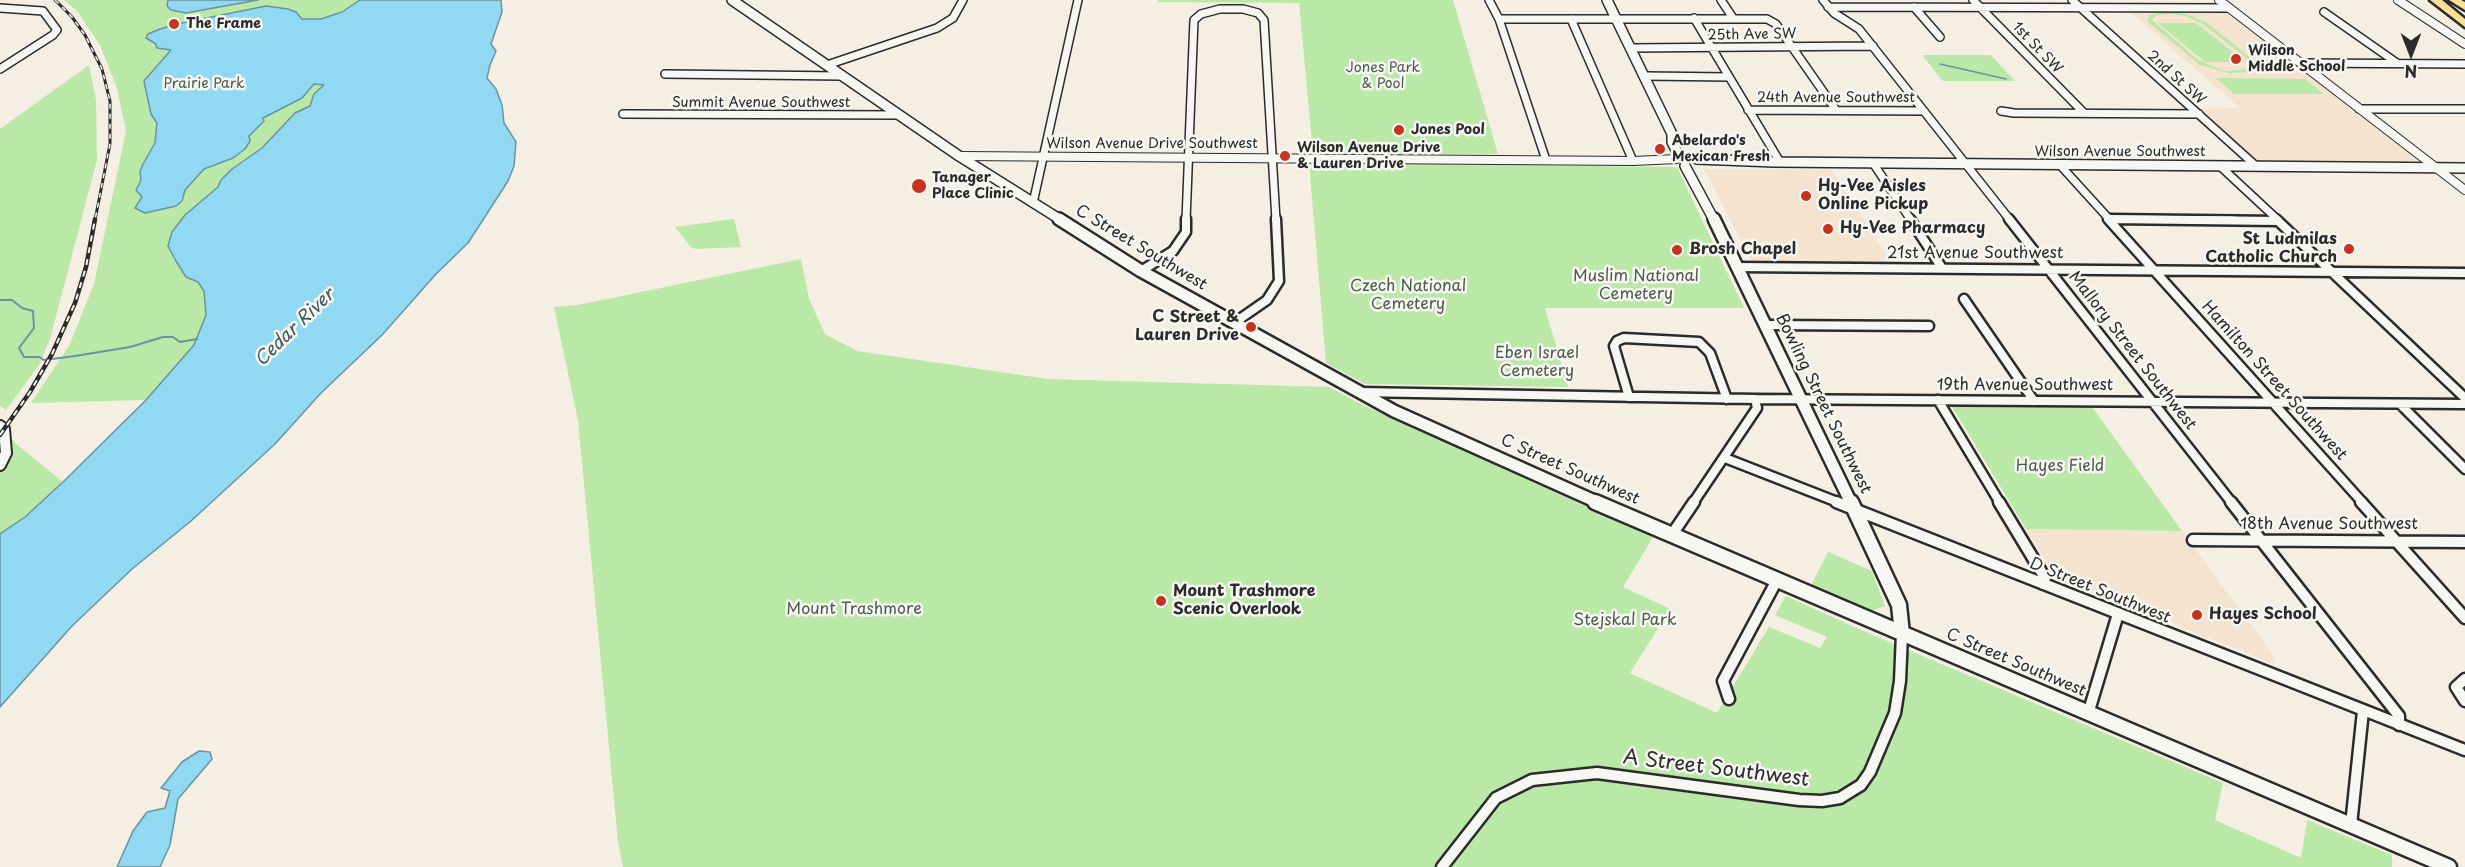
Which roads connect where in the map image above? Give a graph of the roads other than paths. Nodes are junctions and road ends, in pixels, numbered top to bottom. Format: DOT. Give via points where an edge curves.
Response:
graph roads {
  1 [pos="732,0"];
  2 [pos="963,0"];
  3 [pos="1078,0"];
  4 [pos="1489,0"];
  5 [pos="1606,0"];
  6 [pos="1721,0"];
  7 [pos="1973,0"];
  8 [pos="2072,0"];
  9 [pos="2219,0"];
  10 [pos="2398,0"];
  11 [pos="2436,0"];
  12 [pos="2454,0"];
  13 [pos="1826,3"];
  14 [pos="1914,7"];
  15 [pos="1979,7"];
  16 [pos="2080,7"];
  17 [pos="2465,7"];
  18 [pos="0,8"];
  19 [pos="2229,8"];
  20 [pos="2324,12"];
  21 [pos="1694,18"];
  22 [pos="1733,18"];
  23 [pos="2465,18"];
  24 [pos="1498,19"];
  25 [pos="1571,19"];
  26 [pos="1616,20"];
  27 [pos="2465,24"];
  28 [pos="1940,37"];
  29 [pos="2465,44"];
  30 [pos="1710,46"];
  31 [pos="1791,46"];
  32 [pos="1873,46"];
  33 [pos="1631,48"];
  34 [pos="2300,63"];
  35 [pos="2397,63"];
  36 [pos="2465,64"];
  37 [pos="827,65"];
  38 [pos="0,69"];
  39 [pos="664,75"];
  40 [pos="842,76"];
  41 [pos="1645,76"];
  42 [pos="1729,77"];
  43 [pos="2359,109"];
  44 [pos="2465,109"];
  45 [pos="1748,110"];
  46 [pos="1836,110"];
  47 [pos="1924,111"];
  48 [pos="2001,111"];
  49 [pos="2084,113"];
  50 [pos="623,114"];
  51 [pos="2199,114"];
  52 [pos="899,115"];
  53 [pos="959,156"];
  54 [pos="1045,157"];
  55 [pos="1189,158"];
  56 [pos="1273,159"];
  57 [pos="1546,160"];
  58 [pos="1633,161"];
  59 [pos="1688,161"];
  60 [pos="1777,162"];
  61 [pos="1873,163"];
  62 [pos="1965,164"];
  63 [pos="2060,165"];
  64 [pos="2220,166"];
  65 [pos="2256,166"];
  66 [pos="2436,168"];
  67 [pos="2465,168"];
  68 [pos="2465,190"];
  69 [pos="1033,203"];
  70 [pos="2109,219"];
  71 [pos="2278,221"];
  72 [pos="1736,267"];
  73 [pos="1941,268"];
  74 [pos="2049,269"];
  75 [pos="2154,270"];
  76 [pos="1141,271"];
  77 [pos="2332,272"];
  78 [pos="2465,273"];
  79 [pos="1964,299"];
  80 [pos="1234,323"];
  81 [pos="1765,325"];
  82 [pos="1929,326"];
  83 [pos="1359,392"];
  84 [pos="1629,397"];
  85 [pos="1801,398"];
  86 [pos="2465,398"];
  87 [pos="1727,399"];
  88 [pos="1755,399"];
  89 [pos="1938,400"];
  90 [pos="2034,401"];
  91 [pos="2152,402"];
  92 [pos="2273,403"];
  93 [pos="2400,404"];
  94 [pos="2465,404"];
  95 [pos="0,426"];
  96 [pos="1725,458"];
  97 [pos="0,465"];
  98 [pos="2465,469"];
  99 [pos="1855,510"];
  100 [pos="1671,536"];
  101 [pos="2193,540"];
  102 [pos="2260,541"];
  103 [pos="2398,542"];
  104 [pos="2465,542"];
  105 [pos="1777,580"];
  106 [pos="2043,584"];
  107 [pos="2118,614"];
  108 [pos="2465,618"];
  109 [pos="1902,634"];
  110 [pos="2465,679"];
  111 [pos="1729,699"];
  112 [pos="2465,701"];
  113 [pos="2363,711"];
  114 [pos="2088,714"];
  115 [pos="2399,725"];
  116 [pos="2465,750"];
  117 [pos="2351,825"];
  118 [pos="1443,867"];
  119 [pos="2449,867"];
  1 -- 37 [label="main road, C Street Southwest"];
  2 -- 37 [label="street" via="952,18 937,28"];
  3 -- 54 [label="street"];
  4 -- 24 [label="street"];
  5 -- 26 [label="main road, Bowling Street Southwest"];
  6 -- 22 [label="street"];
  7 -- 15 [label="street, 1st St SW"];
  8 -- 16 [label="street, 2nd St SW"];
  9 -- 19 [label="street"];
  10 -- 29 [label="street"];
  11 -- 23 [label="highway"];
  11 -- 27 [label="highway"];
  12 -- 17 [label="highway"];
  13 -- 14 [label="street"];
  13 -- 32 [label="street, Mallory Street Southwest" via="1859,29"];
  14 -- 15 [label="street"];
  14 -- 28 [label="street"];
  15 -- 16 [label="street"];
  15 -- 49 [label="street, 1st St SW"];
  16 -- 19 [label="street"];
  16 -- 51 [label="street, 2nd St SW"];
  18 -- 38 [label="street" via="43,11 57,30"];
  19 -- 34 [label="street"];
  20 -- 35 [label="street"];
  21 -- 22 [label="street"];
  21 -- 26 [label="street"];
  21 -- 30 [label="street"];
  22 -- 31 [label="street" via="1767,19 1776,24"];
  24 -- 25 [label="street"];
  24 -- 57 [label="street"];
  25 -- 26 [label="street"];
  25 -- 58 [label="street"];
  26 -- 33 [label="main road, Bowling Street Southwest"];
  30 -- 31 [label="street, 25th Ave SW"];
  30 -- 33 [label="street, 25th Ave SW"];
  30 -- 42 [label="street"];
  31 -- 32 [label="street, 25th Ave SW"];
  31 -- 46 [label="street"];
  32 -- 47 [label="street, Mallory Street Southwest"];
  33 -- 41 [label="main road, Bowling Street Southwest"];
  34 -- 35 [label="street"];
  34 -- 43 [label="street"];
  35 -- 36 [label="street"];
  37 -- 40 [label="main road, C Street Southwest"];
  39 -- 40 [label="street"];
  40 -- 52 [label="main road, C Street Southwest"];
  41 -- 42 [label="street"];
  41 -- 59 [label="main road, Bowling Street Southwest" via="1672,141"];
  42 -- 45 [label="street"];
  43 -- 44 [label="street"];
  43 -- 66 [label="street"];
  45 -- 46 [label="street, 24th Avenue Southwest"];
  45 -- 60 [label="street"];
  46 -- 47 [label="street, 24th Avenue Southwest"];
  47 -- 62 [label="street, Mallory Street Southwest"];
  48 -- 49 [label="street"];
  49 -- 51 [label="street"];
  50 -- 52 [label="street, Summit Avenue Southwest"];
  51 -- 65 [label="street, 2nd St SW"];
  52 -- 53 [label="main road, C Street Southwest"];
  53 -- 54 [label="street, Wilson Avenue Drive Southwest"];
  53 -- 69 [label="main road, C Street Southwest"];
  54 -- 55 [label="street, Wilson Avenue Drive Southwest"];
  54 -- 69 [label="street"];
  55 -- 56 [label="street, Wilson Avenue Drive Southwest"];
  55 -- 56 [label="street" via="1194,20 1211,10 1229,8 1257,13 1264,20"];
  55 -- 76 [label="street" via="1184,237 1168,256"];
  56 -- 57 [label="street, Wilson Avenue Drive Southwest"];
  56 -- 80 [label="street" via="1279,281 1267,300"];
  57 -- 58 [label="street, Wilson Avenue Drive Southwest"];
  58 -- 59 [label="street, Wilson Avenue Drive Southwest"];
  59 -- 60 [label="main road, Wilson Avenue Southwest"];
  59 -- 72 [label="main road, Bowling Street Southwest" via="1697,191"];
  60 -- 61 [label="main road, Wilson Avenue Southwest"];
  61 -- 62 [label="main road, Wilson Avenue Southwest"];
  61 -- 73 [label="street"];
  62 -- 63 [label="main road, Wilson Avenue Southwest"];
  62 -- 74 [label="street, Mallory Street Southwest"];
  63 -- 64 [label="main road, Wilson Avenue Southwest"];
  63 -- 70 [label="street, Hamilton Street Southwest"];
  64 -- 65 [label="main road, Wilson Avenue Southwest"];
  64 -- 71 [label="street"];
  65 -- 66 [label="main road, Wilson Avenue Southwest"];
  66 -- 67 [label="main road, Wilson Avenue Southwest"];
  66 -- 68 [label="street"];
  69 -- 76 [label="main road, C Street Southwest"];
  70 -- 71 [label="street"];
  70 -- 75 [label="street, Hamilton Street Southwest"];
  71 -- 77 [label="street"];
  72 -- 73 [label="street, 21st Avenue Southwest"];
  72 -- 81 [label="main road, Bowling Street Southwest"];
  73 -- 74 [label="street, 21st Avenue Southwest"];
  74 -- 75 [label="street, 21st Avenue Southwest"];
  74 -- 91 [label="street, Mallory Street Southwest"];
  75 -- 77 [label="street, 21st Avenue Southwest"];
  75 -- 92 [label="street, Hamilton Street Southwest"];
  76 -- 80 [label="main road, C Street Southwest"];
  77 -- 78 [label="street, 21st Avenue Southwest"];
  77 -- 86 [label="street"];
  79 -- 90 [label="street"];
  80 -- 83 [label="main road, C Street Southwest"];
  81 -- 82 [label="street"];
  81 -- 85 [label="main road, Bowling Street Southwest"];
  83 -- 84 [label="street, 19th Avenue Southwest"];
  83 -- 100 [label="main road, C Street Southwest"];
  84 -- 87 [label="street, 19th Avenue Southwest"];
  84 -- 87 [label="street" via="1614,346 1624,338 1699,342 1710,353"];
  85 -- 88 [label="street, 19th Avenue Southwest"];
  85 -- 89 [label="street, 19th Avenue Southwest"];
  85 -- 99 [label="main road, Bowling Street Southwest"];
  87 -- 88 [label="street, 19th Avenue Southwest"];
  88 -- 96 [label="street" via="1757,408"];
  89 -- 90 [label="street, 19th Avenue Southwest"];
  89 -- 106 [label="street" via="2045,578"];
  90 -- 91 [label="street, 19th Avenue Southwest"];
  91 -- 92 [label="street, 19th Avenue Southwest"];
  91 -- 102 [label="street, Mallory Street Southwest"];
  92 -- 93 [label="street, 19th Avenue Southwest"];
  92 -- 103 [label="street, Hamilton Street Southwest"];
  93 -- 94 [label="street, 19th Avenue Southwest"];
  93 -- 98 [label="street"];
  95 -- 97 [label="street" via="4,429 6,453"];
  96 -- 99 [label="street, D Street Southwest"];
  96 -- 100 [label="street"];
  99 -- 106 [label="street, D Street Southwest"];
  99 -- 109 [label="main road, Bowling Street Southwest" via="1896,594"];
  100 -- 105 [label="main road, C Street Southwest"];
  101 -- 102 [label="street, 18th Avenue Southwest"];
  102 -- 103 [label="street, 18th Avenue Southwest"];
  102 -- 115 [label="street, Mallory Street Southwest" via="2398,716"];
  103 -- 104 [label="street, 18th Avenue Southwest"];
  103 -- 108 [label="street, Hamilton Street Southwest"];
  105 -- 109 [label="main road, C Street Southwest"];
  105 -- 111 [label="street" via="1723,681"];
  106 -- 107 [label="street, D Street Southwest"];
  107 -- 113 [label="street, D Street Southwest"];
  107 -- 114 [label="street"];
  109 -- 114 [label="main road, C Street Southwest"];
  109 -- 118 [label="street, A Street Southwest" via="1895,713 1870,772 1861,785 1840,798 1799,800 1597,774 1532,780 1496,798"];
  110 -- 112 [label="street" via="2456,687"];
  113 -- 115 [label="street, D Street Southwest"];
  113 -- 117 [label="street"];
  114 -- 117 [label="main road, C Street Southwest"];
  115 -- 116 [label="street, D Street Southwest"];
  117 -- 119 [label="main road, C Street Southwest"];
}
